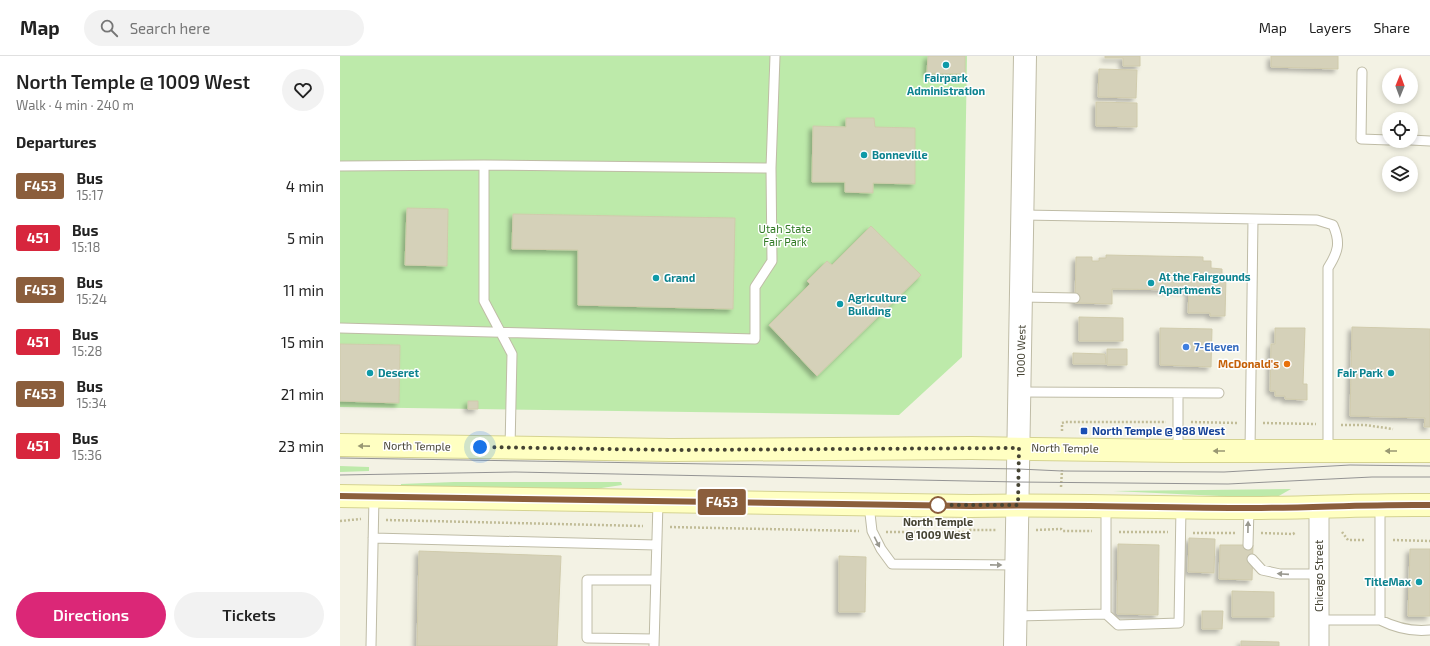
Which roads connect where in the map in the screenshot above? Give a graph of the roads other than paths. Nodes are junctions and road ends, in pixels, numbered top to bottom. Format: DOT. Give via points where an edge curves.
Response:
graph roads {
  1 [pos="775,56"];
  2 [pos="1026,56"];
  3 [pos="1362,72"];
  4 [pos="1382,140"];
  5 [pos="1418,140"];
  6 [pos="1430,141"];
  7 [pos="484,165"];
  8 [pos="340,166"];
  9 [pos="771,168"];
  10 [pos="1023,215"];
  11 [pos="1253,219"];
  12 [pos="1022,297"];
  13 [pos="1075,298"];
  14 [pos="340,328"];
  15 [pos="501,333"];
  16 [pos="1020,392"];
  17 [pos="1178,393"];
  18 [pos="1219,393"];
  19 [pos="340,445"];
  20 [pos="510,448"];
  21 [pos="1019,448"];
  22 [pos="1178,451"];
  23 [pos="1250,451"];
  24 [pos="1328,451"];
  25 [pos="1430,451"];
  26 [pos="340,496"];
  27 [pos="374,496"];
  28 [pos="658,502"];
  29 [pos="869,504"];
  30 [pos="1380,504"];
  31 [pos="1018,505"];
  32 [pos="1106,505"];
  33 [pos="1430,505"];
  34 [pos="1319,506"];
  35 [pos="1181,507"];
  36 [pos="1249,508"];
  37 [pos="373,538"];
  38 [pos="656,545"];
  39 [pos="1248,545"];
  40 [pos="1252,559"];
  41 [pos="1017,565"];
  42 [pos="1319,574"];
  43 [pos="655,580"];
  44 [pos="1106,614"];
  45 [pos="1016,616"];
  46 [pos="1319,620"];
  47 [pos="1380,620"];
  48 [pos="1430,630"];
  49 [pos="654,642"];
  50 [pos="371,646"];
  51 [pos="1015,646"];
  52 [pos="1319,646"];
  1 -- 9 [label="lane"];
  2 -- 10 [label="street, 1000 West"];
  3 -- 4 [label="lane" via="1361,139"];
  5 -- 6 [label="lane"];
  7 -- 8 [label="lane"];
  7 -- 9 [label="lane"];
  7 -- 15 [label="lane" via="484,301"];
  9 -- 15 [label="lane" via="772,261 755,287 755,339"];
  10 -- 11 [label="lane"];
  10 -- 12 [label="street, 1000 West"];
  11 -- 23 [label="lane"];
  11 -- 24 [label="lane" via="1317,220 1333,225 1338,236 1337,253 1328,268"];
  12 -- 13 [label="lane"];
  12 -- 16 [label="street, 1000 West"];
  14 -- 15 [label="lane"];
  15 -- 20 [label="lane" via="512,354"];
  16 -- 17 [label="lane"];
  16 -- 21 [label="street, 1000 West"];
  17 -- 18 [label="lane"];
  17 -- 22 [label="lane"];
  20 -- 19 [label="main road, North Temple, one-way"];
  20 -- 21 [label="main road, North Temple"];
  21 -- 22 [label="main road, North Temple"];
  21 -- 31 [label="street, 1000 West"];
  23 -- 22 [label="main road, North Temple, one-way"];
  23 -- 24 [label="main road, North Temple"];
  25 -- 24 [label="main road, North Temple, one-way"];
  26 -- 27 [label="main road"];
  27 -- 28 [label="main road"];
  27 -- 37 [label="lane"];
  28 -- 29 [label="main road"];
  28 -- 38 [label="lane"];
  29 -- 31 [label="main road"];
  29 -- 41 [label="lane, one-way" via="872,531 892,564"];
  30 -- 33 [label="main road"];
  30 -- 34 [label="main road"];
  30 -- 47 [label="lane"];
  31 -- 32 [label="main road"];
  31 -- 41 [label="street, 1000 West"];
  32 -- 35 [label="main road"];
  32 -- 44 [label="lane"];
  34 -- 36 [label="main road"];
  34 -- 42 [label="street, Chicago Street"];
  35 -- 36 [label="main road"];
  35 -- 44 [label="lane" via="1179,623 1118,625"];
  39 -- 36 [label="lane, one-way"];
  37 -- 38 [label="lane"];
  37 -- 50 [label="lane"];
  38 -- 43 [label="lane"];
  42 -- 40 [label="lane, one-way" via="1280,574 1262,570"];
  41 -- 45 [label="street, 1000 West"];
  42 -- 46 [label="street, Chicago Street"];
  43 -- 49 [label="lane"];
  43 -- 49 [label="lane" via="587,580 587,638"];
  44 -- 45 [label="lane"];
  45 -- 51 [label="street, 1000 West"];
  46 -- 47 [label="lane"];
  46 -- 52 [label="street, Chicago Street"];
  47 -- 48 [label="lane" via="1393,626"];
}
